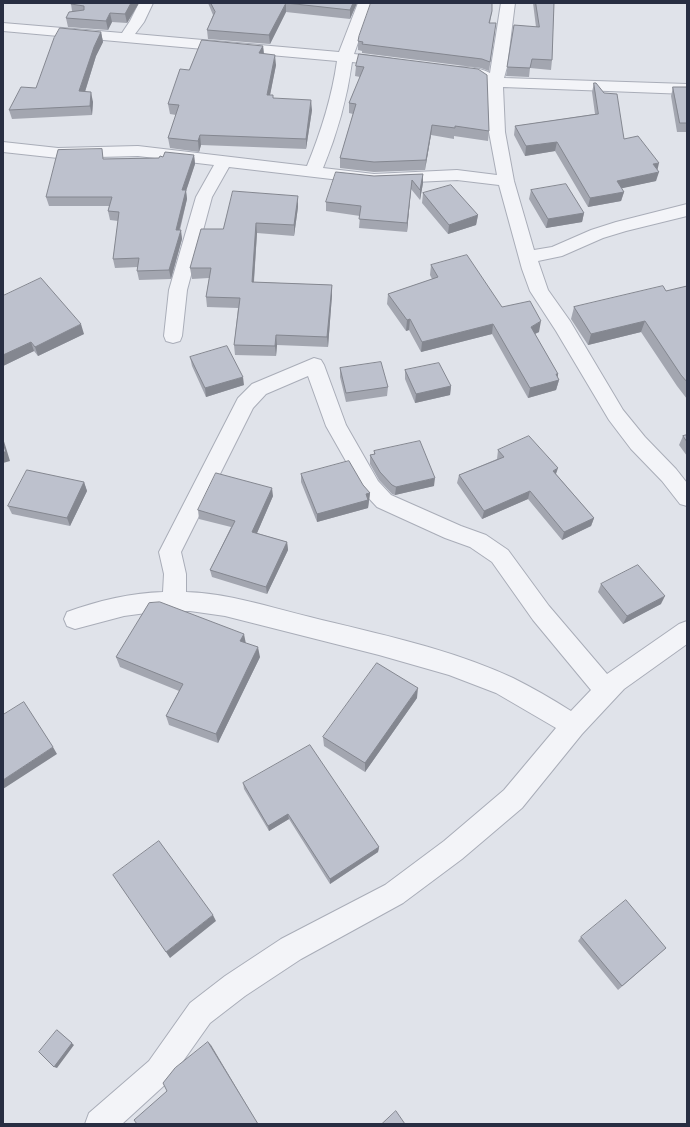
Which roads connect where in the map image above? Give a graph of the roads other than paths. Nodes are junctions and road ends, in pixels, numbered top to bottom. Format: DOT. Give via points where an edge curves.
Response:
graph roads {
  1 [pos="146,3"];
  2 [pos="365,3"];
  3 [pos="508,3"];
  4 [pos="3,27"];
  5 [pos="126,37"];
  6 [pos="345,57"];
  7 [pos="397,63"];
  8 [pos="443,69"];
  9 [pos="492,74"];
  10 [pos="687,89"];
  11 [pos="3,147"];
  12 [pos="224,161"];
  13 [pos="313,171"];
  14 [pos="506,181"];
  15 [pos="687,210"];
  16 [pos="528,257"];
  17 [pos="172,336"];
  18 [pos="687,498"];
  19 [pos="174,601"];
  20 [pos="75,619"];
  21 [pos="687,631"];
  22 [pos="606,691"];
  23 [pos="573,726"];
  24 [pos="100,1124"];
  1 -- 5 [label="street"];
  2 -- 6 [label="street"];
  3 -- 9 [label="street"];
  4 -- 5 [label="street"];
  5 -- 6 [label="street"];
  6 -- 7 [label="street"];
  6 -- 13 [label="street" via="342,81 328,134"];
  8 -- 9 [label="street"];
  9 -- 10 [label="street"];
  9 -- 14 [label="street" via="497,132"];
  11 -- 12 [label="street" via="58,153 138,151"];
  12 -- 13 [label="street"];
  12 -- 17 [label="street" via="204,197 178,290"];
  13 -- 14 [label="street" via="374,179 456,176"];
  14 -- 16 [label="street"];
  15 -- 16 [label="street" via="597,234 556,252"];
  16 -- 18 [label="street" via="539,291 616,415"];
  19 -- 20 [label="street" via="113,608"];
  19 -- 22 [label="street" via="175,574 170,552 245,403 258,389 314,365 336,426 371,487 384,501 478,541 500,556 541,613"];
  19 -- 23 [label="street" via="225,606 443,663 495,682"];
  21 -- 22 [label="street" via="616,681"];
  22 -- 23 [label="street"];
  23 -- 24 [label="street" via="513,799 447,854 394,894 291,949 200,1013 159,1071"];
}
